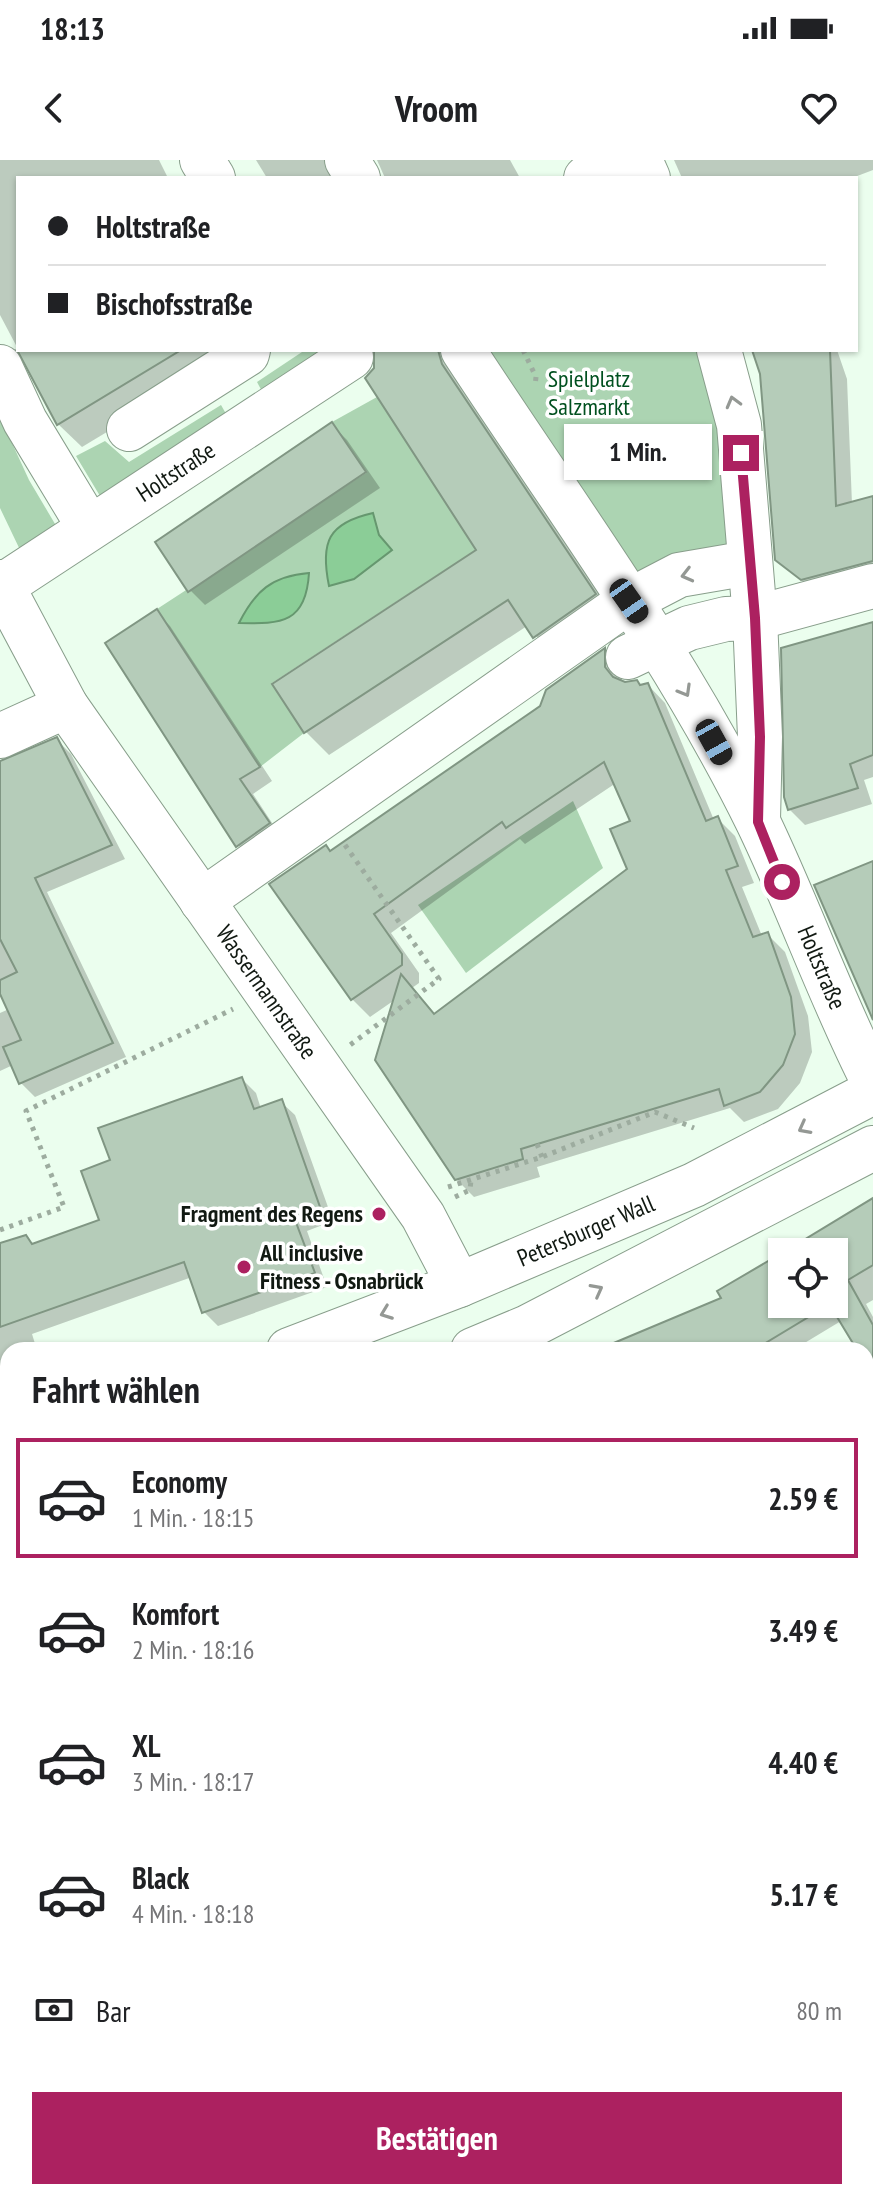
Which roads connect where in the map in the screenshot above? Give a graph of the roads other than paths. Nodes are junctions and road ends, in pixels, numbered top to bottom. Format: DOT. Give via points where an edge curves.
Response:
graph roads {
  1 [pos="608,160"];
  2 [pos="588,176"];
  3 [pos="464,352"];
  4 [pos="720,352"];
  5 [pos="351,357"];
  6 [pos="235,360"];
  7 [pos="0,367"];
  8 [pos="253,418"];
  9 [pos="129,429"];
  10 [pos="89,527"];
  11 [pos="749,563"];
  12 [pos="1,584"];
  13 [pos="873,586"];
  14 [pos="629,601"];
  15 [pos="755,618"];
  16 [pos="643,651"];
  17 [pos="66,706"];
  18 [pos="0,736"];
  19 [pos="758,822"];
  20 [pos="202,901"];
  21 [pos="873,1081"];
  22 [pos="873,1092"];
  23 [pos="873,1148"];
  24 [pos="459,1285"];
  25 [pos="310,1342"];
  26 [pos="492,1342"];
  1 -- 2 [label="street"];
  3 -- 14 [label="street, Holtstraße"];
  11 -- 4 [label="street, one-way" via="739,425"];
  5 -- 8 [label="street, Holtstraße"];
  6 -- 8 [label="street"];
  6 -- 9 [label="street"];
  7 -- 10 [label="street" via="25,421"];
  8 -- 10 [label="street, Holtstraße"];
  10 -- 12 [label="street, Holtstraße"];
  11 -- 14 [label="street, one-way" via="679,575"];
  11 -- 15 [label="street"];
  12 -- 17 [label="street, Wassermannstraße"];
  13 -- 15 [label="street"];
  14 -- 16 [label="street, Holtstraße"];
  14 -- 20 [label="street"];
  15 -- 16 [label="street" via="689,628"];
  15 -- 19 [label="street"];
  16 -- 19 [label="street, Holtstraße, one-way"];
  17 -- 18 [label="street"];
  17 -- 20 [label="street, Wassermannstraße"];
  19 -- 21 [label="street, Holtstraße" via="824,981"];
  20 -- 24 [label="street, Wassermannstraße" via="434,1232"];
  22 -- 24 [label="street, Petersburger Wall, one-way" via="694,1185"];
  26 -- 23 [label="street, one-way"];
  24 -- 25 [label="street, Petersburger Wall, one-way"];
}
